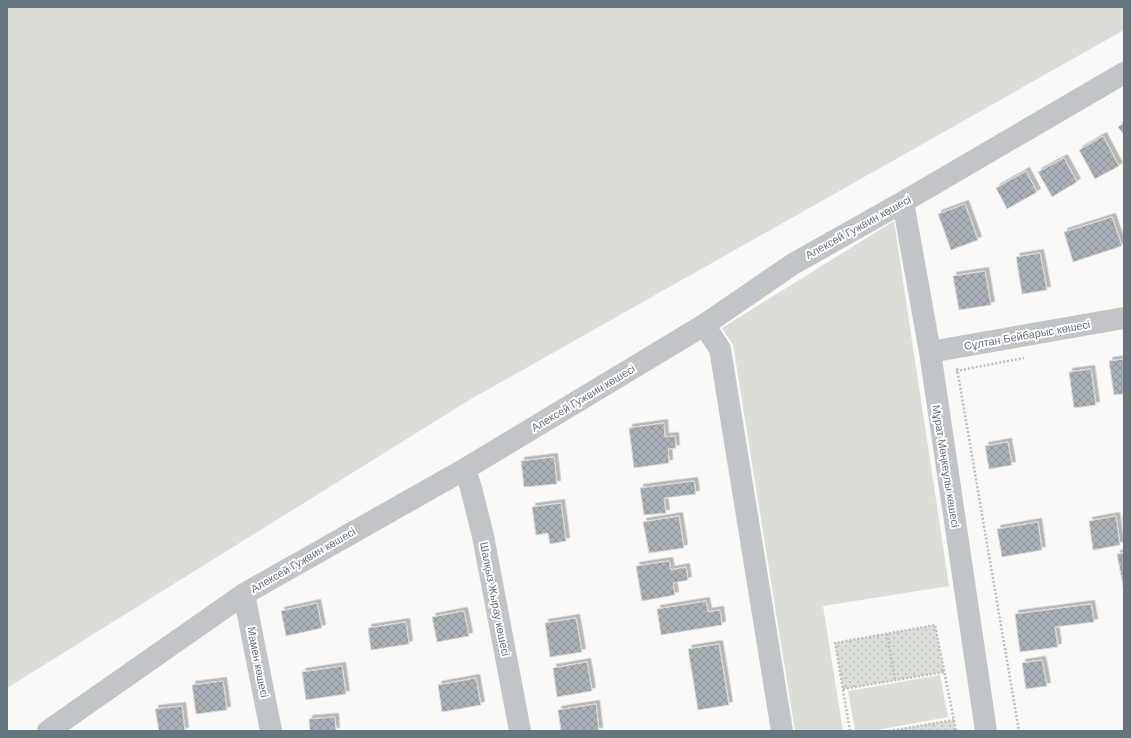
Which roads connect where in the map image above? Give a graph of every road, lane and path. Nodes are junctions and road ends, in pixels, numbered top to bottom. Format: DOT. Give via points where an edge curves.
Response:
graph roads {
  1 [pos="1124,73"];
  2 [pos="902,202"];
  3 [pos="1124,318"];
  4 [pos="704,325"];
  5 [pos="953,348"];
  6 [pos="930,352"];
  7 [pos="1025,358"];
  8 [pos="957,371"];
  9 [pos="933,380"];
  10 [pos="465,469"];
  11 [pos="244,594"];
  12 [pos="887,634"];
  13 [pos="944,672"];
  14 [pos="894,680"];
  15 [pos="843,690"];
  16 [pos="954,720"];
  17 [pos="904,730"];
  18 [pos="48,731"];
  19 [pos="271,731"];
  20 [pos="520,731"];
  21 [pos="782,731"];
  22 [pos="850,731"];
  23 [pos="889,731"];
  24 [pos="956,731"];
  25 [pos="986,731"];
  26 [pos="1019,731"];
  1 -- 2 [label="street, Алексей Гужвин көшесі"];
  2 -- 4 [label="street, Алексей Гужвин көшесі" via="793,264"];
  2 -- 6 [label="street, Мұрат Мөңкеұлы көшесі"];
  3 -- 5 [label="street, Сұлтан Бейбарыс көшесі"];
  4 -- 10 [label="street, Алексей Гужвин көшесі"];
  4 -- 21 [label="street" via="720,349"];
  5 -- 6 [label="street, Сұлтан Бейбарыс көшесі"];
  5 -- 8 [label="path"];
  6 -- 9 [label="street, Мұрат Мөңкеұлы көшесі"];
  7 -- 8 [label="path"];
  8 -- 9 [label="path"];
  8 -- 26 [label="path"];
  9 -- 25 [label="street, Мұрат Мөңкеұлы көшесі"];
  10 -- 11 [label="street, Алексей Гужвин көшесі"];
  10 -- 20 [label="street, Шалқыз Жырау көшесі" via="483,536"];
  11 -- 18 [label="street, Алексей Гужвин көшесі"];
  11 -- 19 [label="street, Мамен көшесі"];
  12 -- 13 [label="path" via="936,625"];
  12 -- 14 [label="path"];
  12 -- 15 [label="path" via="835,643"];
  13 -- 14 [label="path"];
  13 -- 16 [label="path"];
  14 -- 15 [label="path"];
  15 -- 22 [label="path"];
  16 -- 17 [label="path"];
  16 -- 24 [label="path"];
  17 -- 23 [label="path"];
}
